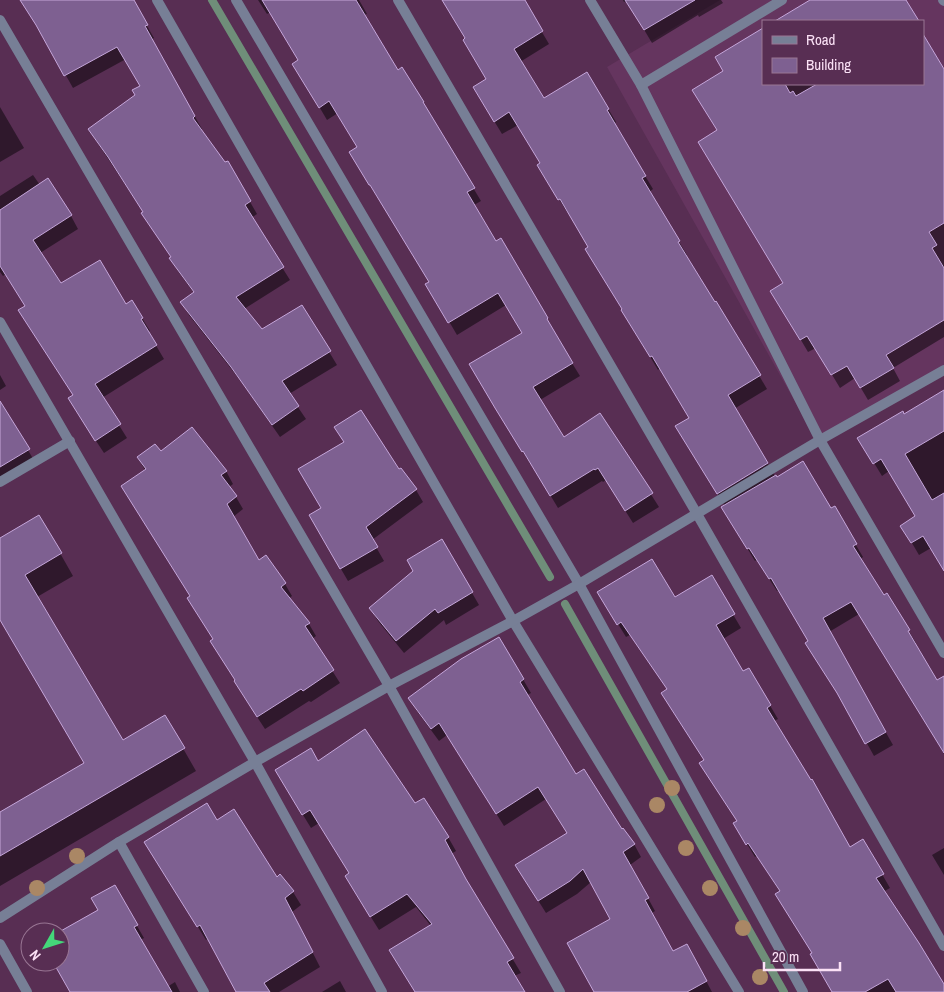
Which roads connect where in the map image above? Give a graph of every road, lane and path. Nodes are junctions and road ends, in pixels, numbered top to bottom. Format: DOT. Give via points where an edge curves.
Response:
graph roads {
  1 [pos="157,0"];
  2 [pos="236,0"];
  3 [pos="398,0"];
  4 [pos="590,0"];
  5 [pos="782,0"];
  6 [pos="765,4"];
  7 [pos="0,20"];
  8 [pos="641,85"];
  9 [pos="0,322"];
  10 [pos="944,370"];
  11 [pos="820,440"];
  12 [pos="70,441"];
  13 [pos="0,482"];
  14 [pos="696,514"];
  15 [pos="579,584"];
  16 [pos="513,621"];
  17 [pos="944,653"];
  18 [pos="389,686"];
  19 [pos="255,762"];
  20 [pos="119,842"];
  21 [pos="0,918"];
  22 [pos="0,944"];
  23 [pos="944,946"];
  24 [pos="26,992"];
  25 [pos="204,992"];
  26 [pos="382,992"];
  27 [pos="560,992"];
  28 [pos="739,992"];
  29 [pos="802,992"];
  1 -- 16 [label="street"];
  2 -- 15 [label="street"];
  3 -- 14 [label="street"];
  4 -- 8 [label="street"];
  5 -- 6 [label="street"];
  6 -- 8 [label="street"];
  7 -- 18 [label="street"];
  8 -- 11 [label="street"];
  9 -- 12 [label="street"];
  10 -- 11 [label="street"];
  11 -- 14 [label="street"];
  11 -- 17 [label="street"];
  12 -- 13 [label="street"];
  12 -- 19 [label="street"];
  14 -- 15 [label="street"];
  14 -- 23 [label="street"];
  15 -- 16 [label="street"];
  15 -- 29 [label="street"];
  16 -- 18 [label="street"];
  16 -- 28 [label="street"];
  18 -- 19 [label="street"];
  18 -- 27 [label="street"];
  19 -- 20 [label="street"];
  19 -- 26 [label="street"];
  20 -- 21 [label="street"];
  20 -- 25 [label="street"];
  22 -- 24 [label="street"];
}
